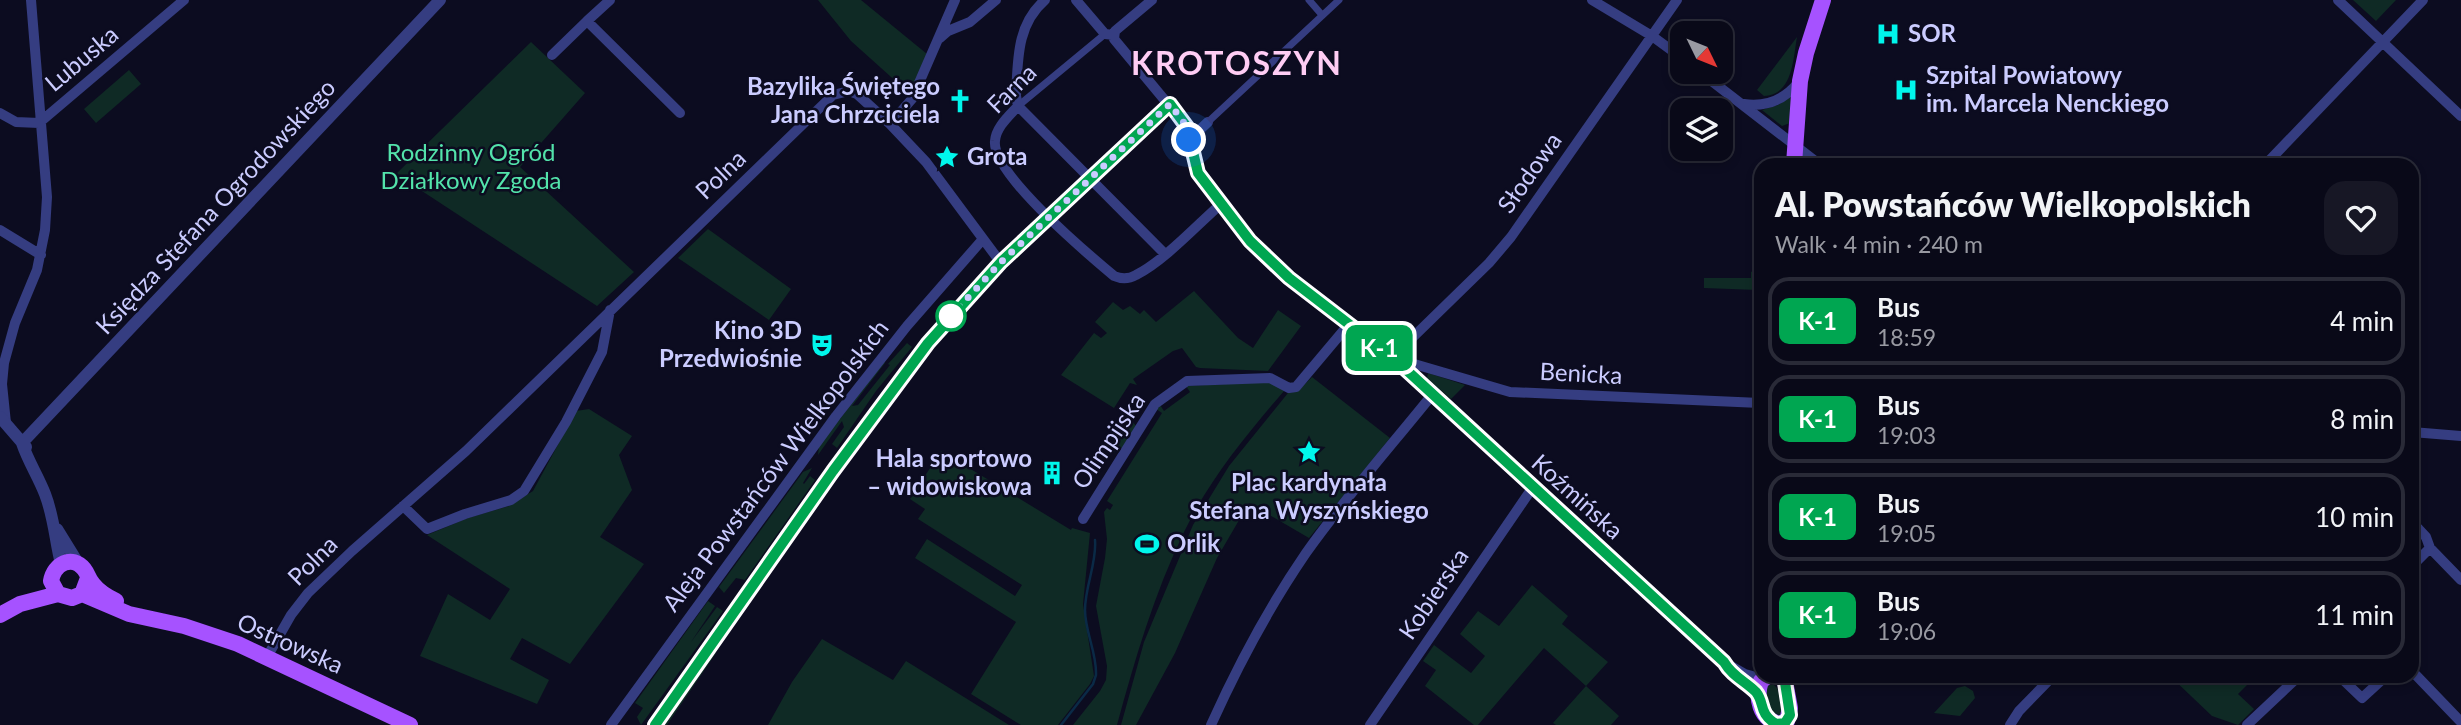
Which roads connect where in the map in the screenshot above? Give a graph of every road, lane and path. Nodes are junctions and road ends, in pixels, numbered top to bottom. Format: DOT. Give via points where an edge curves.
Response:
graph roads {
  1 [pos="31,0"];
  2 [pos="184,0"];
  3 [pos="440,0"];
  4 [pos="610,0"];
  5 [pos="955,0"];
  6 [pos="996,0"];
  7 [pos="1045,0"];
  8 [pos="1076,0"];
  9 [pos="1152,0"];
  10 [pos="1309,0"];
  11 [pos="1339,0"];
  12 [pos="1592,0"];
  13 [pos="1677,0"];
  14 [pos="1823,0"];
  15 [pos="2338,0"];
  16 [pos="2423,0"];
  17 [pos="1322,15"];
  18 [pos="587,21"];
  19 [pos="1109,34"];
  20 [pos="1652,36"];
  21 [pos="940,38"];
  22 [pos="2382,43"];
  23 [pos="1670,49"];
  24 [pos="552,55"];
  25 [pos="1800,81"];
  26 [pos="1716,84"];
  27 [pos="1170,104"];
  28 [pos="1743,104"];
  29 [pos="1018,106"];
  30 [pos="0,113"];
  31 [pos="680,113"];
  32 [pos="2461,116"];
  33 [pos="1208,122"];
  34 [pos="39,123"];
  35 [pos="890,124"];
  36 [pos="1189,140"];
  37 [pos="1797,146"];
  38 [pos="1795,158"];
  39 [pos="1812,158"];
  40 [pos="2272,158"];
  41 [pos="1091,180"];
  42 [pos="1222,203"];
  43 [pos="1049,219"];
  44 [pos="0,230"];
  45 [pos="983,239"];
  46 [pos="1165,254"];
  47 [pos="41,255"];
  48 [pos="1001,262"];
  49 [pos="610,310"];
  50 [pos="1346,322"];
  51 [pos="1399,360"];
  52 [pos="1432,394"];
  53 [pos="1754,403"];
  54 [pos="3,420"];
  55 [pos="2419,433"];
  56 [pos="2461,436"];
  57 [pos="22,443"];
  58 [pos="1533,487"];
  59 [pos="403,506"];
  60 [pos="1083,519"];
  61 [pos="55,526"];
  62 [pos="2419,530"];
  63 [pos="2430,548"];
  64 [pos="2419,559"];
  65 [pos="78,563"];
  66 [pos="61,564"];
  67 [pos="88,578"];
  68 [pos="2461,580"];
  69 [pos="55,588"];
  70 [pos="82,594"];
  71 [pos="0,615"];
  72 [pos="146,617"];
  73 [pos="267,657"];
  74 [pos="1724,662"];
  75 [pos="1754,676"];
  76 [pos="1754,677"];
  77 [pos="2419,678"];
  78 [pos="1771,683"];
  79 [pos="1774,683"];
  80 [pos="2046,683"];
  81 [pos="2292,683"];
  82 [pos="2346,683"];
  83 [pos="2378,683"];
  84 [pos="1790,708"];
  85 [pos="2461,722"];
  86 [pos="1776,723"];
  87 [pos="410,725"];
  88 [pos="611,725"];
  89 [pos="655,725"];
  90 [pos="1211,725"];
  91 [pos="1370,725"];
  92 [pos="1801,725"];
  93 [pos="2010,725"];
  94 [pos="2247,725"];
  1 -- 34 [label="street"];
  2 -- 34 [label="street, Lubuska"];
  3 -- 57 [label="street, Księdza Stefana Ogrodowskiego"];
  4 -- 18 [label="street"];
  5 -- 21 [label="street"];
  6 -- 21 [label="street" via="970,22"];
  7 -- 29 [label="street" via="1031,14 1022,34"];
  8 -- 19 [label="street, Koźmińska"];
  9 -- 19 [label="street"];
  10 -- 17 [label="street"];
  11 -- 17 [label="street"];
  12 -- 20 [label="street"];
  13 -- 20 [label="street, Słodowa"];
  14 -- 25 [label="main road"];
  15 -- 22 [label="street"];
  16 -- 22 [label="street"];
  17 -- 33 [label="street"];
  18 -- 24 [label="street"];
  18 -- 31 [label="street"];
  19 -- 27 [label="street, Koźmińska"];
  19 -- 29 [label="street, Farna"];
  20 -- 23 [label="street"];
  20 -- 51 [label="street, Słodowa" via="1511,237 1409,341"];
  21 -- 35 [label="street" via="912,99"];
  22 -- 32 [label="street"];
  22 -- 40 [label="street"];
  25 -- 28 [label="street" via="1777,101"];
  25 -- 37 [label="main road"];
  26 -- 28 [label="street"];
  27 -- 36 [label="street, Koźmińska" via="1187,127"];
  27 -- 41 [label="street, Aleja Powstańców Wielkopolskich"];
  28 -- 37 [label="street"];
  29 -- 41 [label="street"];
  29 -- 43 [label="street, Farna" via="998,132 995,151"];
  30 -- 34 [label="street" via="16,122"];
  33 -- 36 [label="street"];
  34 -- 47 [label="street" via="47,197"];
  35 -- 45 [label="street, Polna" via="926,162"];
  35 -- 49 [label="street, Polna" via="857,94 833,95"];
  36 -- 42 [label="street, Koźmińska" via="1198,173"];
  37 -- 38 [label="main road"];
  37 -- 39 [label="street"];
  41 -- 43 [label="street, Aleja Powstańców Wielkopolskich"];
  41 -- 46 [label="street"];
  42 -- 46 [label="street"];
  42 -- 50 [label="street, Koźmińska" via="1273,265"];
  43 -- 46 [label="street, Farna" via="1121,279 1135,276"];
  43 -- 48 [label="street, Aleja Powstańców Wielkopolskich"];
  44 -- 47 [label="street"];
  45 -- 48 [label="street, Polna"];
  45 -- 88 [label="street, Aleja Powstańców Wielkopolskich" via="835,416"];
  47 -- 54 [label="street" via="4,363"];
  48 -- 89 [label="street, Aleja Powstańców Wielkopolskich" via="886,398"];
  49 -- 59 [label="street, Polna"];
  49 -- 59 [label="street" via="602,352 524,491 427,529"];
  50 -- 51 [label="street, Koźmińska"];
  50 -- 60 [label="street, Olimpijska" via="1296,387 1268,378 1192,380 1157,402"];
  51 -- 52 [label="street, Koźmińska"];
  51 -- 53 [label="street, Benicka" via="1510,392"];
  52 -- 58 [label="street, Koźmińska"];
  52 -- 90 [label="street" via="1306,554 1233,676"];
  54 -- 57 [label="street"];
  55 -- 56 [label="street"];
  57 -- 61 [label="street"];
  58 -- 74 [label="street, Koźmińska"];
  58 -- 91 [label="street, Kobierska"];
  59 -- 73 [label="street, Polna" via="309,593"];
  61 -- 65 [label="street"];
  61 -- 66 [label="street"];
  62 -- 63 [label="street"];
  63 -- 64 [label="street"];
  63 -- 68 [label="street"];
  65 -- 66 [label="main road"];
  65 -- 67 [label="main road"];
  66 -- 69 [label="main road" via="54,570"];
  67 -- 70 [label="main road"];
  67 -- 72 [label="main road, Ostrowska" via="108,597"];
  69 -- 70 [label="main road" via="72,598"];
  69 -- 71 [label="main road"];
  70 -- 72 [label="main road, Ostrowska"];
  72 -- 73 [label="main road, Ostrowska" via="219,637"];
  73 -- 87 [label="main road, Ostrowska"];
  74 -- 75 [label="street, Koźmińska"];
  74 -- 76 [label="street, Koźmińska" via="1729,672"];
  77 -- 85 [label="street"];
  78 -- 86 [label="main road" via="1761,707"];
  79 -- 84 [label="main road"];
  80 -- 93 [label="street"];
  81 -- 94 [label="street"];
  82 -- 83 [label="street" via="2362,698"];
  84 -- 86 [label="main road" via="1789,719"];
  84 -- 92 [label="main road"];
}
